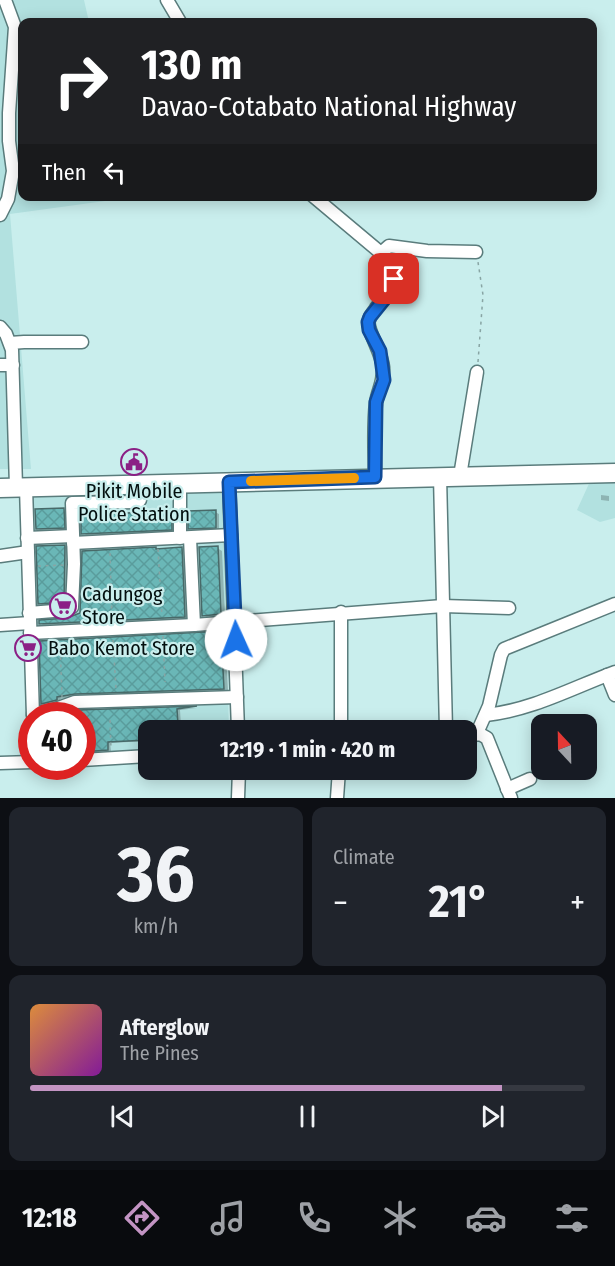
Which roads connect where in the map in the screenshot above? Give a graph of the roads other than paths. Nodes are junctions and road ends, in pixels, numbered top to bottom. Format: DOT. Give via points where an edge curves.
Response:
graph roads {
  1 [pos="5,0"];
  2 [pos="167,0"];
  3 [pos="178,18"];
  4 [pos="319,201"];
  5 [pos="0,215"];
  6 [pos="476,252"];
  7 [pos="381,253"];
  8 [pos="0,327"];
  9 [pos="82,342"];
  10 [pos="10,343"];
  11 [pos="0,365"];
  12 [pos="13,365"];
  13 [pos="477,372"];
  14 [pos="615,473"];
  15 [pos="440,476"];
  16 [pos="460,476"];
  17 [pos="375,477"];
  18 [pos="229,482"];
  19 [pos="180,483"];
  20 [pos="14,487"];
  21 [pos="89,494"];
  22 [pos="231,536"];
  23 [pos="27,538"];
  24 [pos="185,538"];
  25 [pos="73,539"];
  26 [pos="28,552"];
  27 [pos="0,556"];
  28 [pos="615,604"];
  29 [pos="443,606"];
  30 [pos="509,608"];
  31 [pos="341,612"];
  32 [pos="235,621"];
  33 [pos="30,623"];
  34 [pos="0,625"];
  35 [pos="194,625"];
  36 [pos="611,673"];
  37 [pos="615,695"];
  38 [pos="237,697"];
  39 [pos="33,702"];
  40 [pos="82,702"];
  41 [pos="486,715"];
  42 [pos="238,720"];
  43 [pos="341,720"];
  44 [pos="446,720"];
  45 [pos="477,728"];
  46 [pos="477,735"];
  47 [pos="138,757"];
  48 [pos="96,760"];
  49 [pos="18,762"];
  50 [pos="0,763"];
  51 [pos="530,779"];
  52 [pos="238,780"];
  53 [pos="338,780"];
  54 [pos="509,794"];
  55 [pos="238,798"];
  56 [pos="337,798"];
  1 -- 5 [label="street" via="15,27 9,122 13,171 8,199"];
  2 -- 3 [label="street"];
  4 -- 7 [label="street"];
  6 -- 7 [label="street" via="389,246"];
  7 -- 17 [label="street" via="394,279 391,291 368,322 380,351 384,380 376,402"];
  8 -- 10 [label="street"];
  9 -- 10 [label="street"];
  10 -- 12 [label="street"];
  11 -- 12 [label="street"];
  12 -- 20 [label="street"];
  13 -- 16 [label="street"];
  14 -- 16 [label="highway"];
  15 -- 16 [label="highway"];
  15 -- 17 [label="highway"];
  15 -- 29 [label="street"];
  17 -- 18 [label="highway"];
  18 -- 19 [label="highway"];
  18 -- 22 [label="street"];
  19 -- 21 [label="highway"];
  19 -- 24 [label="street"];
  20 -- 21 [label="highway"];
  20 -- 23 [label="street"];
  21 -- 25 [label="street" via="72,503"];
  22 -- 24 [label="street"];
  22 -- 32 [label="street"];
  23 -- 25 [label="street"];
  23 -- 26 [label="street"];
  24 -- 25 [label="street"];
  24 -- 35 [label="street"];
  25 -- 33 [label="street" via="72,607"];
  26 -- 27 [label="street"];
  26 -- 33 [label="street"];
  28 -- 41 [label="street" via="504,649"];
  29 -- 30 [label="street"];
  29 -- 31 [label="street"];
  29 -- 44 [label="street"];
  31 -- 32 [label="street"];
  31 -- 43 [label="street"];
  32 -- 35 [label="street"];
  32 -- 38 [label="street"];
  33 -- 34 [label="street"];
  33 -- 35 [label="street" via="59,632"];
  33 -- 39 [label="street"];
  36 -- 37 [label="street"];
  36 -- 41 [label="street" via="528,707"];
  38 -- 40 [label="street"];
  38 -- 42 [label="street"];
  41 -- 45 [label="street"];
  46 -- 54 [label="street" via="488,740"];
  47 -- 48 [label="street"];
  49 -- 50 [label="street"];
  51 -- 54 [label="street"];
  52 -- 55 [label="street"];
  53 -- 56 [label="street"];
}
